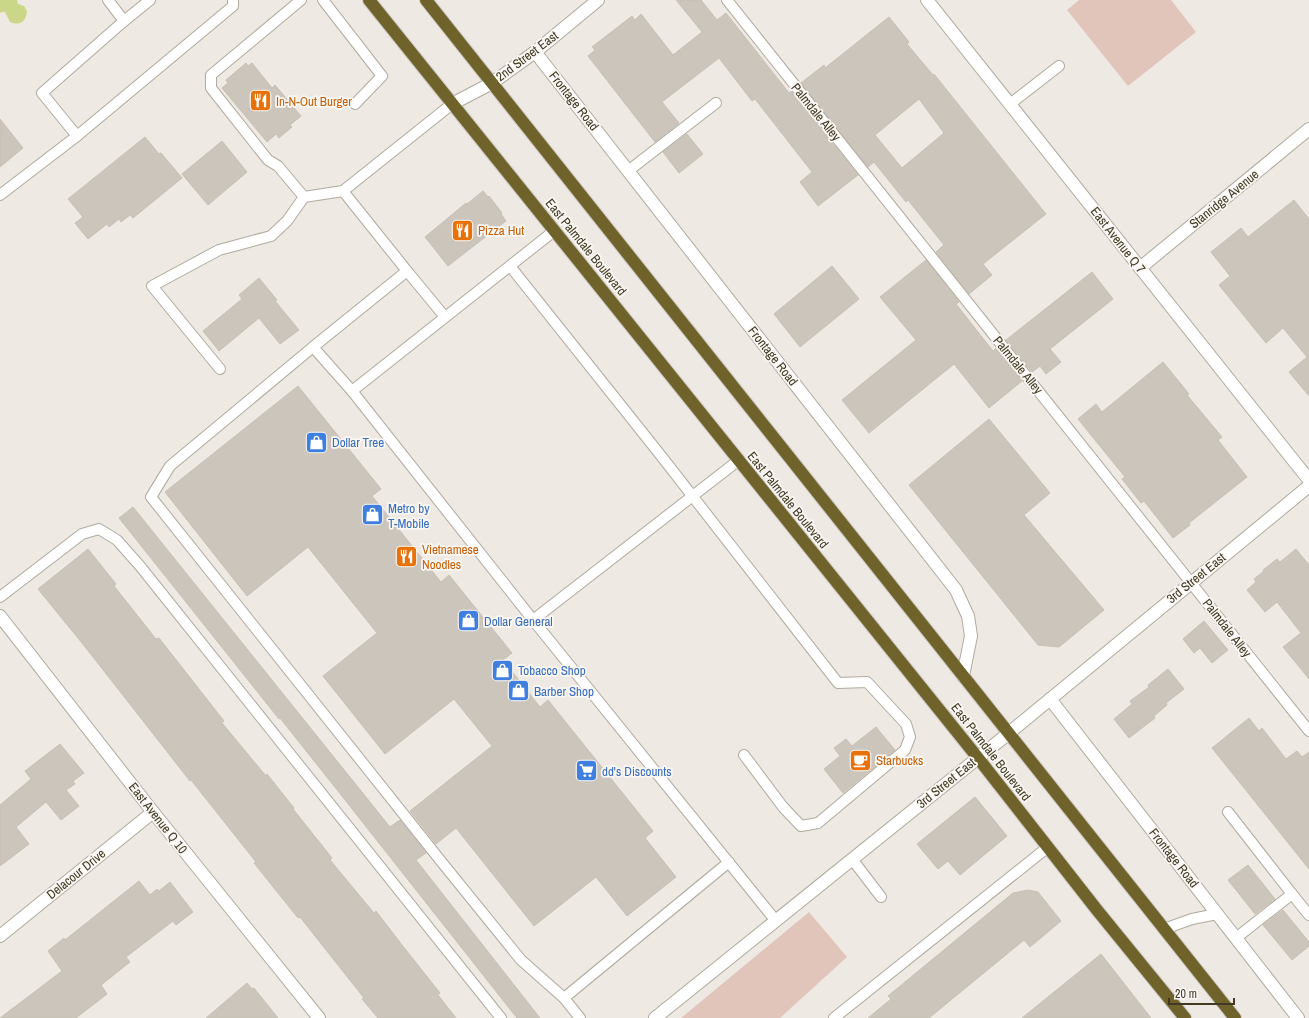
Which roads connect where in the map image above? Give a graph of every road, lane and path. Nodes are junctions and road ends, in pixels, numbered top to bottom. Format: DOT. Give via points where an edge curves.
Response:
graph roads {
  1 [pos="108,0"];
  2 [pos="150,0"];
  3 [pos="234,0"];
  4 [pos="301,0"];
  5 [pos="323,0"];
  6 [pos="369,0"];
  7 [pos="426,0"];
  8 [pos="598,0"];
  9 [pos="727,0"];
  10 [pos="927,0"];
  11 [pos="124,20"];
  12 [pos="535,52"];
  13 [pos="1059,66"];
  14 [pos="492,83"];
  15 [pos="716,103"];
  16 [pos="355,104"];
  17 [pos="452,104"];
  18 [pos="1010,104"];
  19 [pos="1309,129"];
  20 [pos="77,136"];
  21 [pos="628,171"];
  22 [pos="343,191"];
  23 [pos="0,195"];
  24 [pos="304,197"];
  25 [pos="554,231"];
  26 [pos="510,266"];
  27 [pos="1140,268"];
  28 [pos="407,271"];
  29 [pos="445,317"];
  30 [pos="313,347"];
  31 [pos="220,369"];
  32 [pos="352,391"];
  33 [pos="739,460"];
  34 [pos="1309,480"];
  35 [pos="1309,486"];
  36 [pos="692,496"];
  37 [pos="1191,582"];
  38 [pos="0,597"];
  39 [pos="0,616"];
  40 [pos="533,620"];
  41 [pos="963,676"];
  42 [pos="1050,699"];
  43 [pos="1309,731"];
  44 [pos="1009,733"];
  45 [pos="744,754"];
  46 [pos="978,758"];
  47 [pos="153,812"];
  48 [pos="1228,812"];
  49 [pos="1048,847"];
  50 [pos="852,859"];
  51 [pos="728,862"];
  52 [pos="1292,894"];
  53 [pos="882,897"];
  54 [pos="1217,914"];
  55 [pos="1309,914"];
  56 [pos="776,921"];
  57 [pos="1164,929"];
  58 [pos="0,936"];
  59 [pos="1236,938"];
  60 [pos="564,998"];
  61 [pos="319,1018"];
  62 [pos="501,1018"];
  63 [pos="580,1018"];
  64 [pos="655,1018"];
  65 [pos="834,1018"];
  66 [pos="1185,1018"];
  67 [pos="1235,1018"];
  68 [pos="1298,1018"];
  1 -- 11 [label="lane"];
  2 -- 11 [label="lane"];
  3 -- 20 [label="lane" via="233,6"];
  4 -- 24 [label="lane" via="211,75 210,80 211,88 268,160 278,166"];
  5 -- 16 [label="lane" via="382,76"];
  6 -- 17 [label="highway, East Palmdale Boulevard"];
  7 -- 14 [label="highway, East Palmdale Boulevard"];
  8 -- 12 [label="street, 2nd Street East"];
  9 -- 37 [label="lane, Palmdale Alley"];
  10 -- 18 [label="street, East Avenue Q 7"];
  11 -- 20 [label="lane" via="42,93"];
  12 -- 14 [label="street, 2nd Street East"];
  12 -- 21 [label="street, Frontage Road"];
  13 -- 18 [label="lane"];
  14 -- 17 [label="street, 2nd Street East"];
  14 -- 41 [label="highway, East Palmdale Boulevard"];
  15 -- 21 [label="lane"];
  17 -- 22 [label="lane"];
  17 -- 25 [label="highway, East Palmdale Boulevard"];
  18 -- 27 [label="street, East Avenue Q 7"];
  19 -- 27 [label="street, Stanridge Avenue"];
  20 -- 23 [label="lane"];
  21 -- 41 [label="street, Frontage Road" via="956,590 968,616 971,636"];
  22 -- 24 [label="lane"];
  22 -- 28 [label="lane"];
  24 -- 31 [label="lane" via="287,221 272,236 219,250 152,286"];
  25 -- 26 [label="lane"];
  25 -- 33 [label="highway, East Palmdale Boulevard"];
  26 -- 29 [label="lane"];
  26 -- 36 [label="lane"];
  27 -- 34 [label="street, East Avenue Q 7"];
  28 -- 29 [label="lane"];
  28 -- 30 [label="lane"];
  29 -- 32 [label="lane"];
  30 -- 32 [label="lane"];
  30 -- 60 [label="lane" via="170,466 151,497 521,960"];
  32 -- 40 [label="lane"];
  33 -- 36 [label="lane"];
  33 -- 46 [label="highway, East Palmdale Boulevard"];
  35 -- 37 [label="street, 3rd Street East"];
  36 -- 40 [label="lane"];
  36 -- 45 [label="lane" via="838,683 867,682 906,724 910,737 905,750 818,823 801,826 783,807"];
  37 -- 42 [label="street, 3rd Street East"];
  37 -- 43 [label="lane, Palmdale Alley"];
  38 -- 62 [label="lane" via="82,534 99,529 117,540"];
  39 -- 47 [label="street, East Avenue Q 10"];
  40 -- 51 [label="lane"];
  41 -- 44 [label="highway, East Palmdale Boulevard"];
  42 -- 44 [label="street, 3rd Street East"];
  42 -- 54 [label="street, Frontage Road"];
  44 -- 46 [label="street, 3rd Street East"];
  44 -- 57 [label="highway, East Palmdale Boulevard"];
  46 -- 49 [label="highway, East Palmdale Boulevard"];
  46 -- 50 [label="street, 3rd Street East"];
  47 -- 58 [label="street, Delacour Drive"];
  47 -- 61 [label="street, East Avenue Q 10"];
  48 -- 52 [label="lane"];
  49 -- 65 [label="lane"];
  49 -- 66 [label="highway, East Palmdale Boulevard"];
  50 -- 53 [label="lane"];
  50 -- 56 [label="street, 3rd Street East"];
  51 -- 56 [label="lane"];
  51 -- 60 [label="lane"];
  52 -- 55 [label="lane"];
  52 -- 59 [label="lane"];
  54 -- 57 [label="lane"];
  54 -- 59 [label="street, Frontage Road"];
  56 -- 64 [label="street, 3rd Street East"];
  57 -- 67 [label="highway, East Palmdale Boulevard"];
  59 -- 68 [label="street, Frontage Road"];
  60 -- 63 [label="lane"];
}
